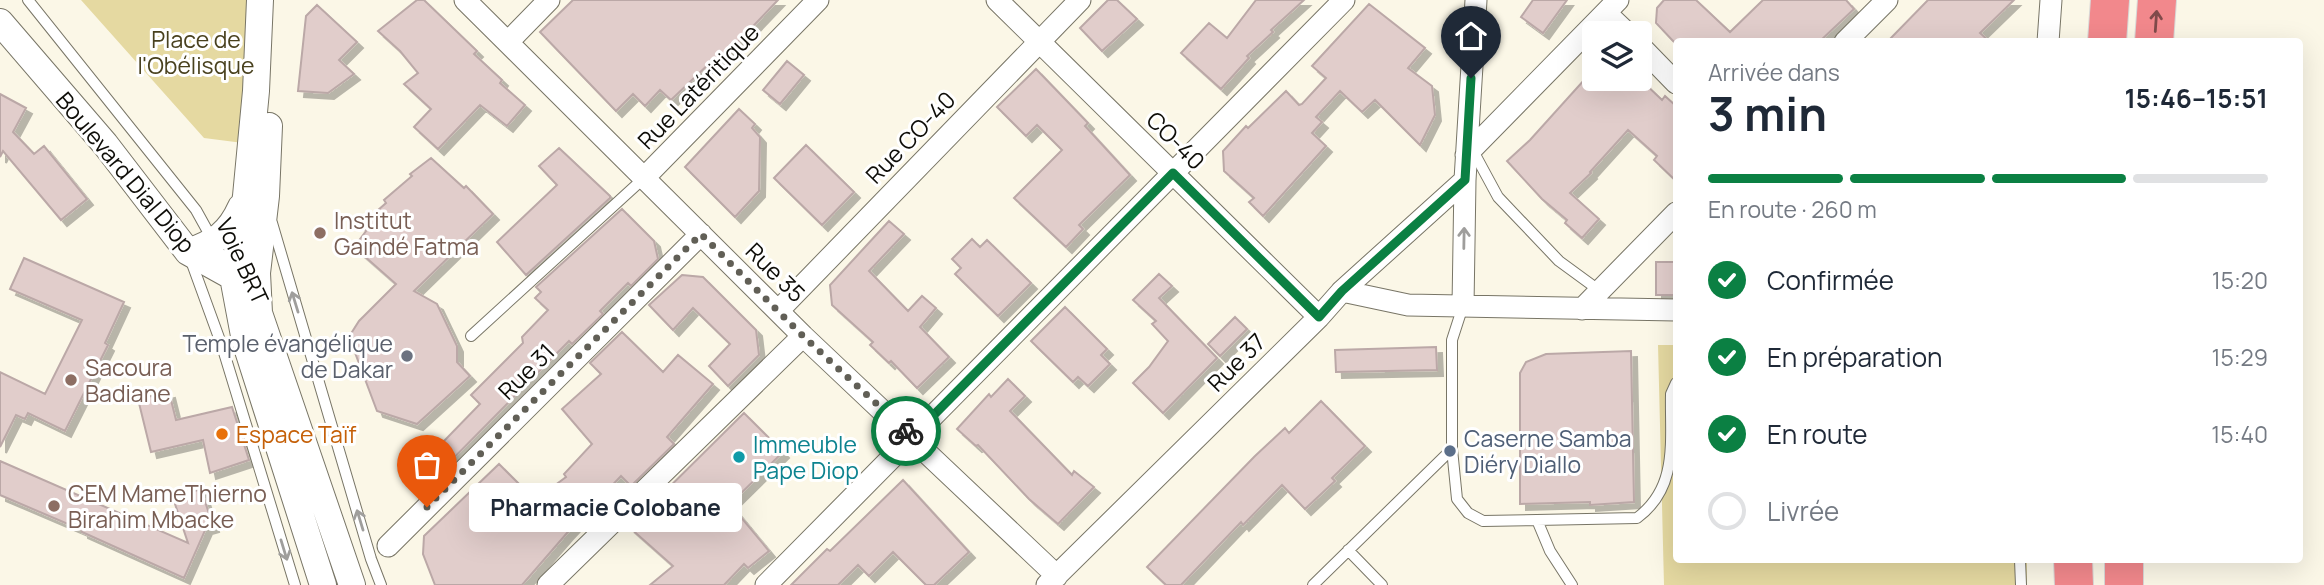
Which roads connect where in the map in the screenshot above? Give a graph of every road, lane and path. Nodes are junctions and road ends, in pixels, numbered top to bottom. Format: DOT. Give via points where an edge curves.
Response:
graph roads {
  1 [pos="28,0"];
  2 [pos="260,0"];
  3 [pos="275,0"];
  4 [pos="465,0"];
  5 [pos="549,0"];
  6 [pos="818,0"];
  7 [pos="997,0"];
  8 [pos="1080,0"];
  9 [pos="1344,0"];
  10 [pos="1476,0"];
  11 [pos="1887,0"];
  12 [pos="2050,0"];
  13 [pos="2092,0"];
  14 [pos="2110,0"];
  15 [pos="2157,0"];
  16 [pos="1612,6"];
  17 [pos="0,22"];
  18 [pos="1849,38"];
  19 [pos="2048,38"];
  20 [pos="2090,38"];
  21 [pos="2107,38"];
  22 [pos="2154,38"];
  23 [pos="508,42"];
  24 [pos="1039,42"];
  25 [pos="1652,58"];
  26 [pos="1673,80"];
  27 [pos="1469,152"];
  28 [pos="1173,173"];
  29 [pos="644,178"];
  30 [pos="1465,180"];
  31 [pos="256,196"];
  32 [pos="1673,216"];
  33 [pos="701,234"];
  34 [pos="215,242"];
  35 [pos="188,252"];
  36 [pos="233,277"];
  37 [pos="1342,291"];
  38 [pos="1600,291"];
  39 [pos="1463,306"];
  40 [pos="1582,309"];
  41 [pos="1673,310"];
  42 [pos="778,311"];
  43 [pos="259,313"];
  44 [pos="1319,317"];
  45 [pos="471,336"];
  46 [pos="803,336"];
  47 [pos="1673,390"];
  48 [pos="912,437"];
  49 [pos="1452,449"];
  50 [pos="302,481"];
  51 [pos="1537,520"];
  52 [pos="1348,550"];
  53 [pos="380,552"];
  54 [pos="2020,563"];
  55 [pos="2073,563"];
  56 [pos="2124,563"];
  57 [pos="1052,580"];
  58 [pos="1381,584"];
  59 [pos="295,585"];
  60 [pos="323,585"];
  61 [pos="352,585"];
  62 [pos="381,585"];
  63 [pos="548,585"];
  64 [pos="766,585"];
  65 [pos="1313,585"];
  66 [pos="1572,585"];
  67 [pos="2021,585"];
  68 [pos="2074,585"];
  69 [pos="2124,585"];
  1 -- 34 [label="lane, Voie BRT" via="195,210"];
  2 -- 31 [label="street"];
  3 -- 31 [label="street"];
  4 -- 23 [label="street, Rue 35"];
  5 -- 23 [label="street"];
  6 -- 29 [label="street, Rue Latéritique"];
  7 -- 24 [label="street, CO-40"];
  8 -- 24 [label="street, Rue CO-40"];
  9 -- 28 [label="street"];
  10 -- 27 [label="street"];
  11 -- 18 [label="street"];
  12 -- 19 [label="street"];
  13 -- 20 [label="highway"];
  14 -- 21 [label="highway"];
  22 -- 15 [label="highway, one-way"];
  16 -- 27 [label="street"];
  17 -- 35 [label="street, Boulevard Dial Diop" via="105,144"];
  23 -- 29 [label="street, Rue 35"];
  24 -- 28 [label="street, CO-40"];
  24 -- 42 [label="street, Rue CO-40"];
  25 -- 26 [label="street"];
  27 -- 30 [label="street"];
  27 -- 38 [label="lane" via="1498,197 1559,261"];
  28 -- 44 [label="street, CO-40"];
  28 -- 48 [label="street"];
  29 -- 33 [label="street, Rue 35"];
  29 -- 45 [label="lane"];
  30 -- 37 [label="street, Rue 37"];
  39 -- 30 [label="street, one-way"];
  31 -- 34 [label="street"];
  31 -- 36 [label="street"];
  31 -- 43 [label="street"];
  53 -- 31 [label="lane, one-way" via="274,233"];
  32 -- 38 [label="street"];
  33 -- 42 [label="street, Rue 35"];
  33 -- 53 [label="street, Rue 31"];
  34 -- 35 [label="street"];
  34 -- 36 [label="lane, Voie BRT"];
  35 -- 36 [label="street, Boulevard Dial Diop"];
  35 -- 59 [label="lane, one-way" via="222,346"];
  36 -- 43 [label="street, Boulevard Dial Diop"];
  36 -- 50 [label="lane, Voie BRT"];
  36 -- 60 [label="street" via="245,341"];
  37 -- 39 [label="street" via="1408,305"];
  37 -- 44 [label="street, Rue 37"];
  38 -- 40 [label="street"];
  39 -- 40 [label="street"];
  39 -- 49 [label="lane" via="1452,340"];
  40 -- 41 [label="street"];
  42 -- 46 [label="street, Rue 35"];
  43 -- 61 [label="street"];
  44 -- 57 [label="street, Rue 37"];
  46 -- 48 [label="street, Rue 35"];
  46 -- 63 [label="street"];
  47 -- 51 [label="lane" via="1670,471 1652,507 1637,518"];
  48 -- 57 [label="street, Rue 35"];
  48 -- 64 [label="street"];
  49 -- 51 [label="lane" via="1457,499 1468,513 1483,521"];
  49 -- 52 [label="lane"];
  51 -- 66 [label="lane"];
  52 -- 58 [label="lane"];
  52 -- 65 [label="lane"];
  53 -- 62 [label="lane"];
  54 -- 67 [label="lane"];
  55 -- 68 [label="highway"];
  56 -- 69 [label="highway"];
}
